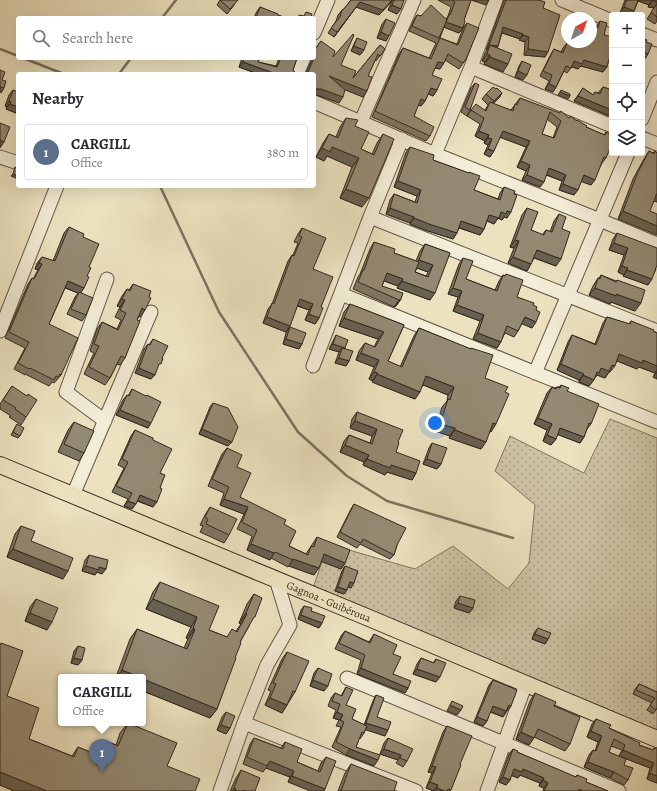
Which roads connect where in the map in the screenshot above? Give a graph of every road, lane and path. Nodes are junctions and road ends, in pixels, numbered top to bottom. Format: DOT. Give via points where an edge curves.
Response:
graph roads {
  1 [pos="328,0"];
  2 [pos="414,0"];
  3 [pos="496,0"];
  4 [pos="562,0"];
  5 [pos="609,20"];
  6 [pos="316,28"];
  7 [pos="645,35"];
  8 [pos="657,40"];
  9 [pos="303,60"];
  10 [pos="471,67"];
  11 [pos="298,72"];
  12 [pos="657,82"];
  13 [pos="316,103"];
  14 [pos="645,112"];
  15 [pos="361,121"];
  16 [pos="609,125"];
  17 [pos="402,139"];
  18 [pos="645,139"];
  19 [pos="657,144"];
  20 [pos="435,154"];
  21 [pos="627,156"];
  22 [pos="0,157"];
  23 [pos="16,162"];
  24 [pos="56,188"];
  25 [pos="370,217"];
  26 [pos="600,220"];
  27 [pos="657,244"];
  28 [pos="107,279"];
  29 [pos="341,294"];
  30 [pos="568,295"];
  31 [pos="151,312"];
  32 [pos="0,331"];
  33 [pos="657,331"];
  34 [pos="313,366"];
  35 [pos="535,373"];
  36 [pos="105,420"];
  37 [pos="657,422"];
  38 [pos="0,465"];
  39 [pos="73,495"];
  40 [pos="276,579"];
  41 [pos="347,678"];
  42 [pos="526,683"];
  43 [pos="244,723"];
  44 [pos="657,739"];
  45 [pos="504,743"];
  46 [pos="220,791"];
  47 [pos="416,791"];
  48 [pos="487,791"];
  49 [pos="619,791"];
  1 -- 6 [label="street"];
  2 -- 15 [label="street"];
  3 -- 10 [label="street"];
  4 -- 5 [label="street"];
  7 -- 8 [label="street"];
  9 -- 11 [label="street"];
  10 -- 16 [label="street"];
  10 -- 20 [label="street"];
  12 -- 14 [label="street"];
  13 -- 15 [label="street"];
  15 -- 17 [label="street"];
  17 -- 20 [label="street"];
  17 -- 25 [label="street"];
  18 -- 19 [label="street"];
  20 -- 26 [label="street"];
  21 -- 26 [label="street"];
  22 -- 23 [label="street"];
  24 -- 32 [label="street"];
  25 -- 29 [label="street"];
  25 -- 30 [label="street"];
  26 -- 27 [label="street"];
  26 -- 30 [label="street"];
  28 -- 36 [label="street" via="66,392"];
  29 -- 34 [label="street"];
  29 -- 35 [label="street"];
  30 -- 33 [label="street"];
  30 -- 35 [label="street"];
  31 -- 36 [label="street"];
  35 -- 37 [label="street"];
  36 -- 39 [label="street"];
  38 -- 39 [label="main road, Gagnoa - Guibéroua"];
  39 -- 40 [label="main road, Gagnoa - Guibéroua"];
  40 -- 42 [label="main road, Gagnoa - Guibéroua"];
  40 -- 43 [label="street" via="290,625 267,665"];
  41 -- 45 [label="street"];
  42 -- 44 [label="main road, Gagnoa - Guibéroua"];
  42 -- 45 [label="street"];
  43 -- 46 [label="street"];
  43 -- 47 [label="street"];
  45 -- 48 [label="street"];
  45 -- 49 [label="street"];
}
